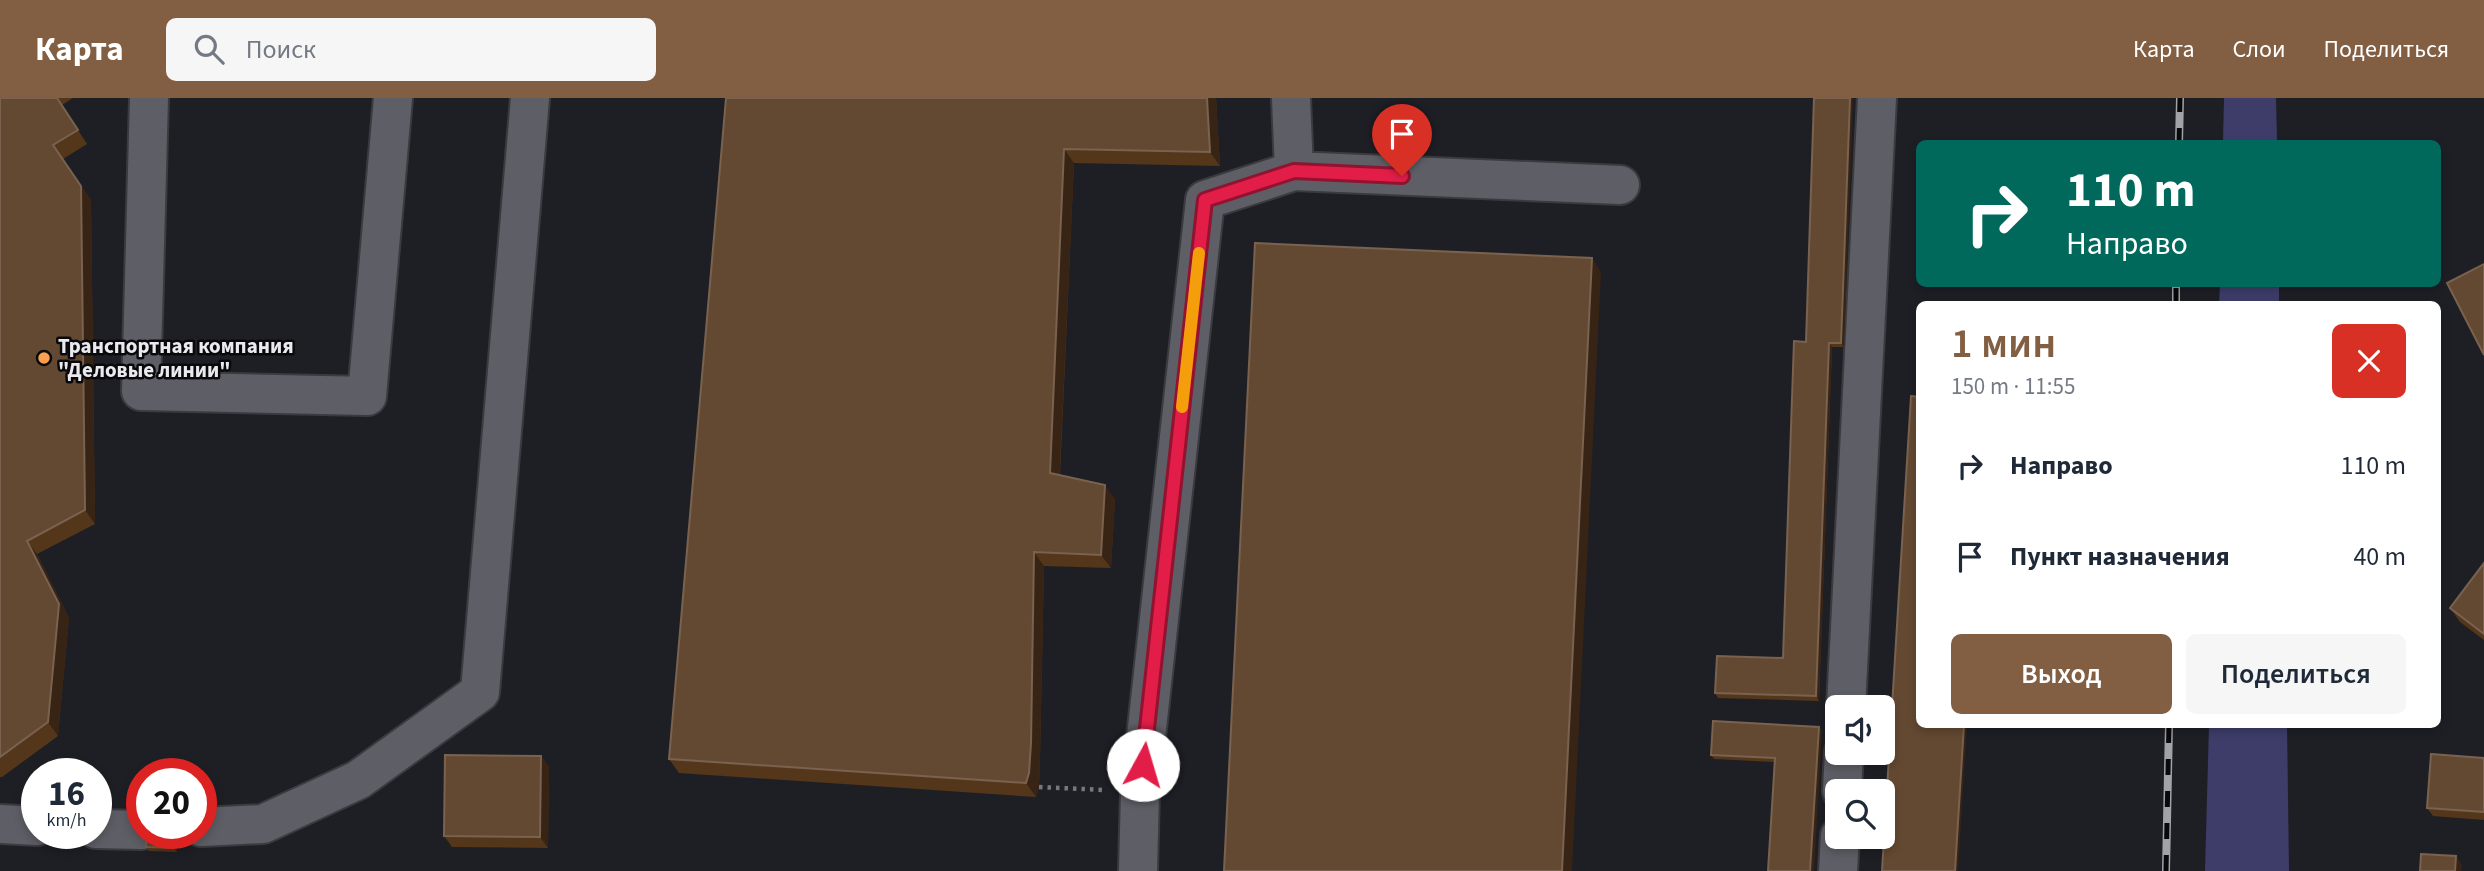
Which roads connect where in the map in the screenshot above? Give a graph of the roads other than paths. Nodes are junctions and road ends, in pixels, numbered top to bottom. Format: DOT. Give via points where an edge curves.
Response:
graph roads {
  1 [pos="149,98"];
  2 [pos="393,98"];
  3 [pos="530,98"];
  4 [pos="1291,98"];
  5 [pos="1877,98"];
  6 [pos="1294,171"];
  7 [pos="1620,185"];
  8 [pos="1847,695"];
  9 [pos="0,824"];
  10 [pos="21,825"];
  11 [pos="217,826"];
  12 [pos="1839,849"];
  13 [pos="1138,871"];
  14 [pos="1838,871"];
  1 -- 2 [label="lane" via="141,391 367,396"];
  3 -- 11 [label="lane" via="480,692 358,780 263,824"];
  4 -- 6 [label="lane"];
  5 -- 8 [label="lane"];
  6 -- 7 [label="lane"];
  6 -- 13 [label="lane" via="1205,200 1140,792"];
  9 -- 10 [label="lane"];
  12 -- 14 [label="lane"];
}
